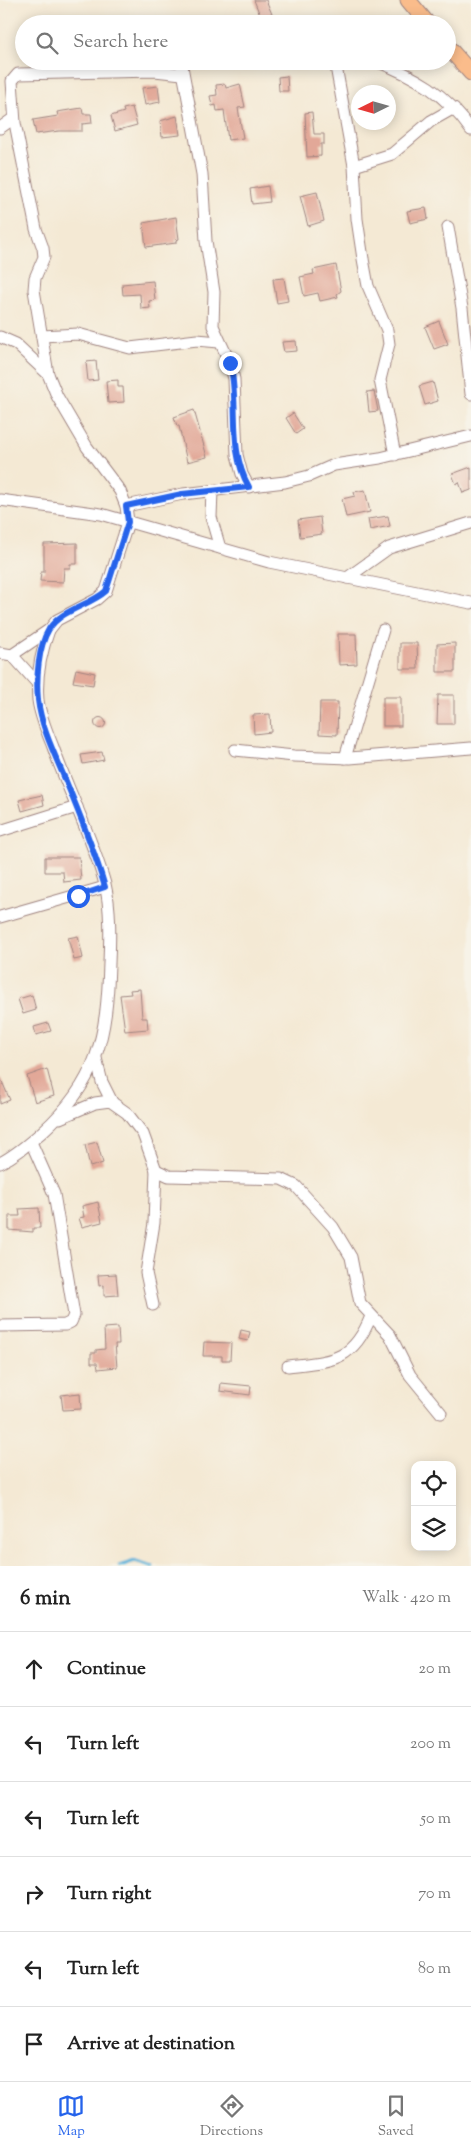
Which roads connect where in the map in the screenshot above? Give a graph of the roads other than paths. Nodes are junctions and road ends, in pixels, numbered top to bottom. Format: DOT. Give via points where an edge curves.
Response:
graph roads {
  1 [pos="408,0"];
  2 [pos="420,15"];
  3 [pos="456,56"];
  4 [pos="182,70"];
  5 [pos="337,70"];
  6 [pos="396,70"];
  7 [pos="471,73"];
  8 [pos="182,74"];
  9 [pos="454,108"];
  10 [pos="14,118"];
  11 [pos="0,128"];
  12 [pos="471,130"];
  13 [pos="354,166"];
  14 [pos="448,227"];
  15 [pos="42,336"];
  16 [pos="0,337"];
  17 [pos="219,342"];
  18 [pos="48,374"];
  19 [pos="471,394"];
  20 [pos="471,436"];
  21 [pos="394,455"];
  22 [pos="249,487"];
  23 [pos="212,491"];
  24 [pos="0,500"];
  25 [pos="126,506"];
  26 [pos="128,522"];
  27 [pos="471,523"];
  28 [pos="220,548"];
  29 [pos="347,578"];
  30 [pos="471,603"];
  31 [pos="49,630"];
  32 [pos="383,630"];
  33 [pos="0,653"];
  34 [pos="12,655"];
  35 [pos="38,683"];
  36 [pos="471,748"];
  37 [pos="235,750"];
  38 [pos="345,758"];
  39 [pos="77,808"];
  40 [pos="0,831"];
  41 [pos="105,887"];
  42 [pos="0,917"];
  43 [pos="96,1058"];
  44 [pos="112,1102"];
  45 [pos="56,1119"];
  46 [pos="31,1142"];
  47 [pos="0,1164"];
  48 [pos="156,1170"];
  49 [pos="153,1304"];
  50 [pos="371,1316"];
  51 [pos="0,1326"];
  52 [pos="288,1366"];
  53 [pos="441,1413"];
  1 -- 2 [label="main road"];
  3 -- 7 [label="main road"];
  4 -- 8 [label="street"];
  5 -- 13 [label="street"];
  6 -- 9 [label="street" via="421,81"];
  8 -- 10 [label="street" via="155,71 18,74 12,81"];
  8 -- 17 [label="street" via="202,174 206,240 214,292 213,326"];
  9 -- 12 [label="street"];
  9 -- 13 [label="street" via="431,121 392,154"];
  10 -- 11 [label="street"];
  10 -- 15 [label="street" via="43,248 44,257 34,290"];
  13 -- 21 [label="street" via="362,259 389,344 380,380"];
  14 -- 19 [label="street" via="462,308"];
  15 -- 17 [label="street" via="78,334 130,348 197,340"];
  15 -- 18 [label="street"];
  16 -- 18 [label="street" via="16,344"];
  17 -- 22 [label="street" via="234,379 237,455"];
  18 -- 25 [label="street" via="72,423 120,491"];
  20 -- 21 [label="street"];
  21 -- 22 [label="street" via="334,465 298,479"];
  22 -- 23 [label="street"];
  23 -- 25 [label="street"];
  23 -- 28 [label="street" via="210,517"];
  24 -- 26 [label="street" via="101,514"];
  25 -- 26 [label="street"];
  26 -- 28 [label="street"];
  26 -- 31 [label="street" via="106,591 57,620"];
  27 -- 29 [label="street" via="389,548"];
  28 -- 29 [label="street"];
  29 -- 30 [label="street"];
  31 -- 34 [label="street"];
  31 -- 35 [label="street" via="42,650"];
  32 -- 38 [label="street"];
  33 -- 34 [label="street"];
  34 -- 35 [label="street"];
  35 -- 39 [label="street" via="38,702 45,725"];
  36 -- 38 [label="street"];
  37 -- 38 [label="street"];
  39 -- 40 [label="street"];
  39 -- 41 [label="street" via="93,845"];
  41 -- 42 [label="street"];
  41 -- 43 [label="street" via="110,938 109,972 106,1022"];
  43 -- 44 [label="street" via="102,1082"];
  43 -- 45 [label="street" via="83,1086"];
  44 -- 45 [label="street" via="95,1103"];
  44 -- 48 [label="street" via="134,1119"];
  45 -- 46 [label="street"];
  46 -- 47 [label="street"];
  46 -- 51 [label="street" via="54,1194 74,1315 65,1325"];
  48 -- 49 [label="street" via="146,1273"];
  48 -- 50 [label="street" via="169,1176 282,1179 296,1186 327,1220 350,1253 360,1303"];
  50 -- 52 [label="street" via="358,1343 339,1358"];
  50 -- 53 [label="street" via="390,1335 410,1375"];
}
